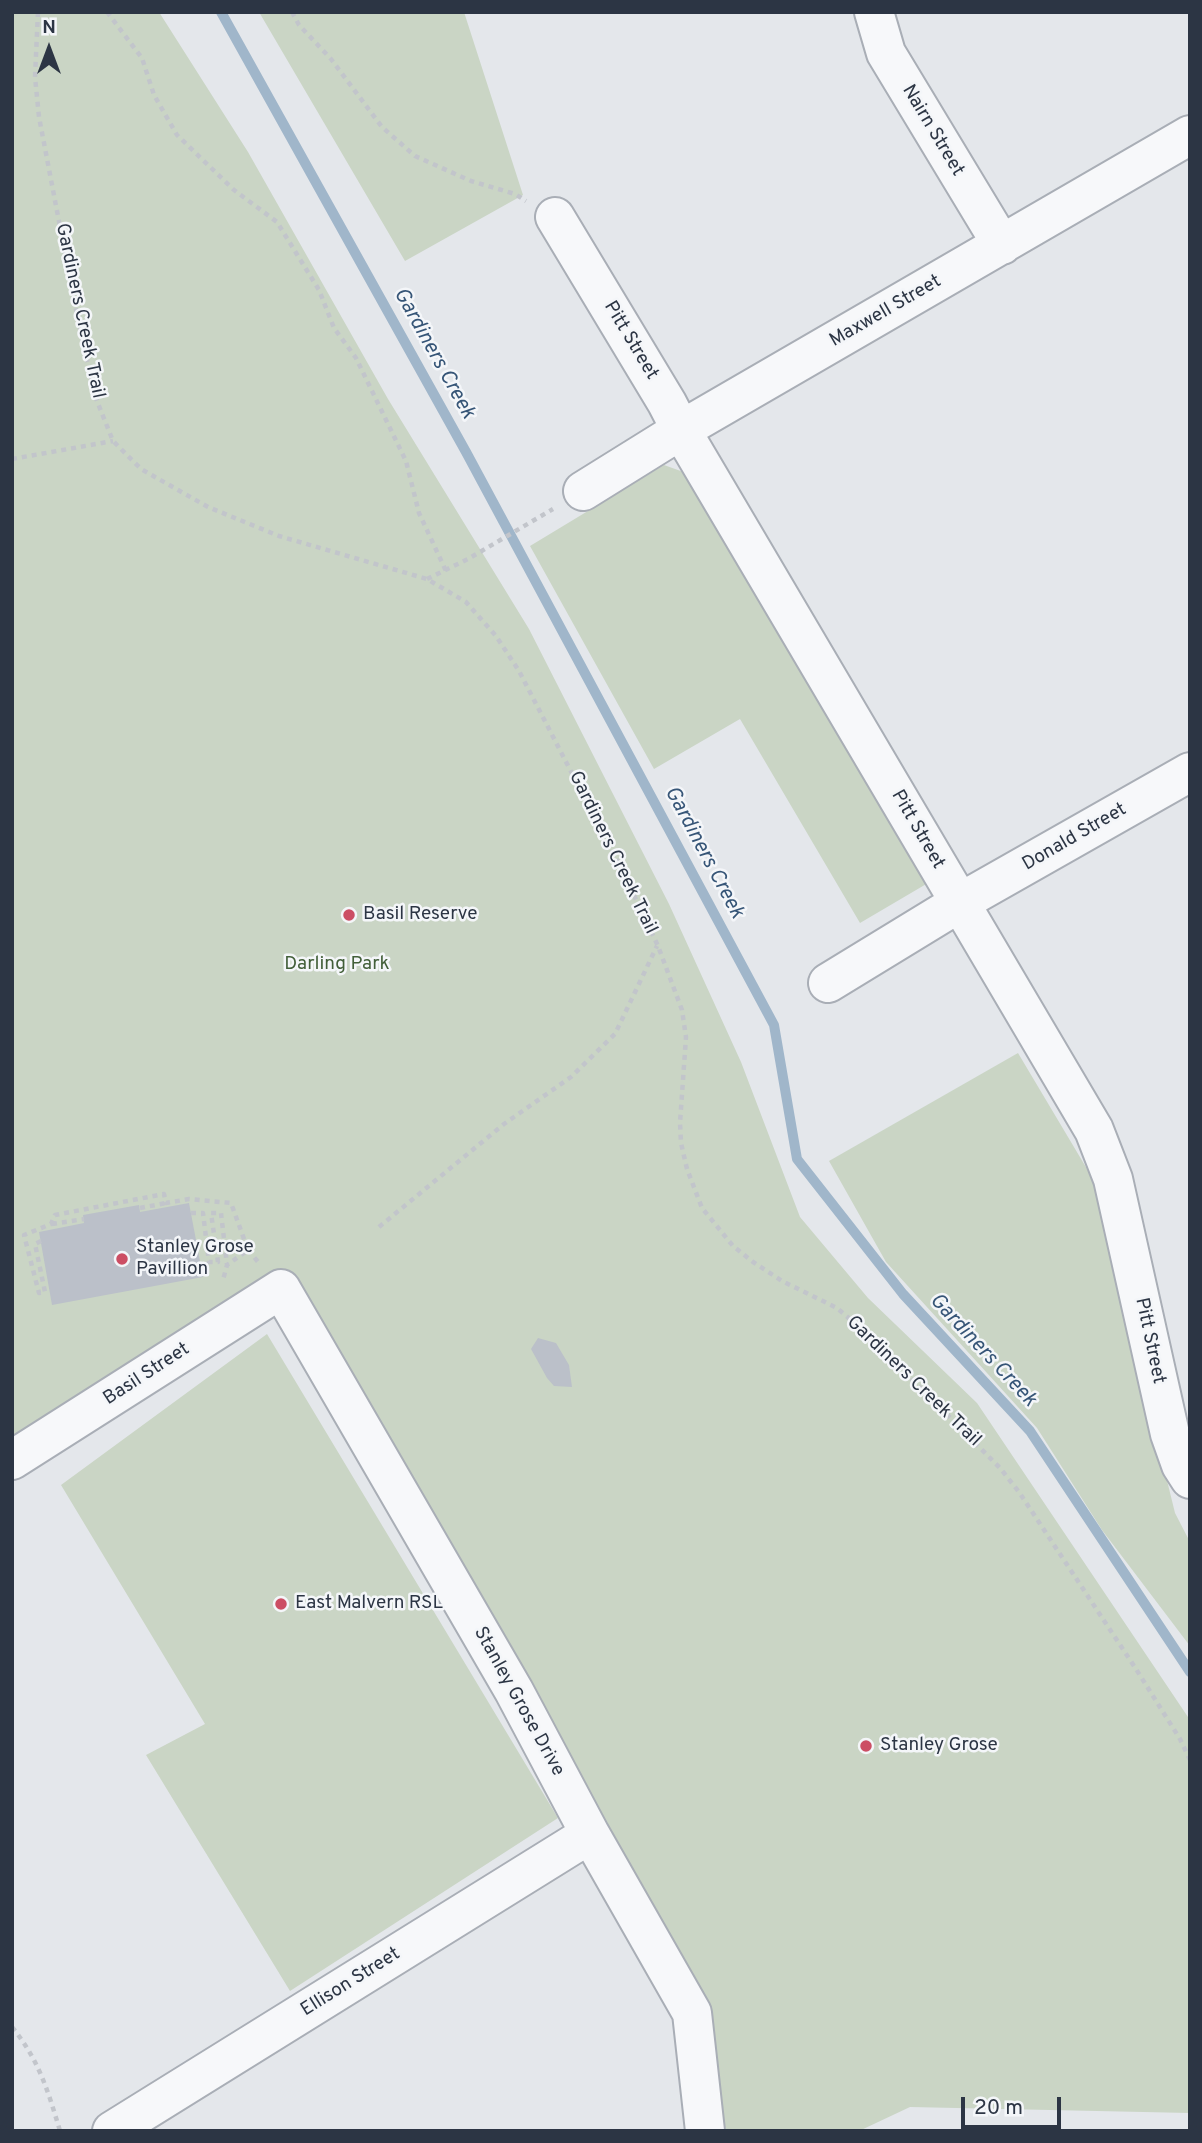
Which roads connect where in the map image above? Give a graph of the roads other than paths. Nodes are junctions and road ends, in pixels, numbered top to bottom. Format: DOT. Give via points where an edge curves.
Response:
graph roads {
  1 [pos="874,12"];
  2 [pos="1190,135"];
  3 [pos="555,217"];
  4 [pos="1002,245"];
  5 [pos="681,430"];
  6 [pos="570,499"];
  7 [pos="1190,772"];
  8 [pos="959,903"];
  9 [pos="828,983"];
  10 [pos="281,1289"];
  11 [pos="12,1460"];
  12 [pos="1190,1479"];
  13 [pos="590,1834"];
  14 [pos="112,2131"];
  15 [pos="705,2131"];
  1 -- 4 [label="street, Nairn Street" via="886,53"];
  2 -- 4 [label="street, Maxwell Street"];
  3 -- 5 [label="street, Pitt Street"];
  4 -- 5 [label="street, Maxwell Street"];
  5 -- 6 [label="street, Maxwell Street"];
  5 -- 8 [label="street, Pitt Street"];
  7 -- 8 [label="street, Donald Street"];
  8 -- 9 [label="street, Donald Street"];
  8 -- 12 [label="street, Pitt Street" via="1104,1152 1170,1434"];
  10 -- 11 [label="street, Basil Street"];
  10 -- 13 [label="street, Stanley Grose Drive" via="514,1691"];
  13 -- 14 [label="street, Ellison Street"];
  13 -- 15 [label="street, Stanley Grose Drive" via="692,2013"];
}
